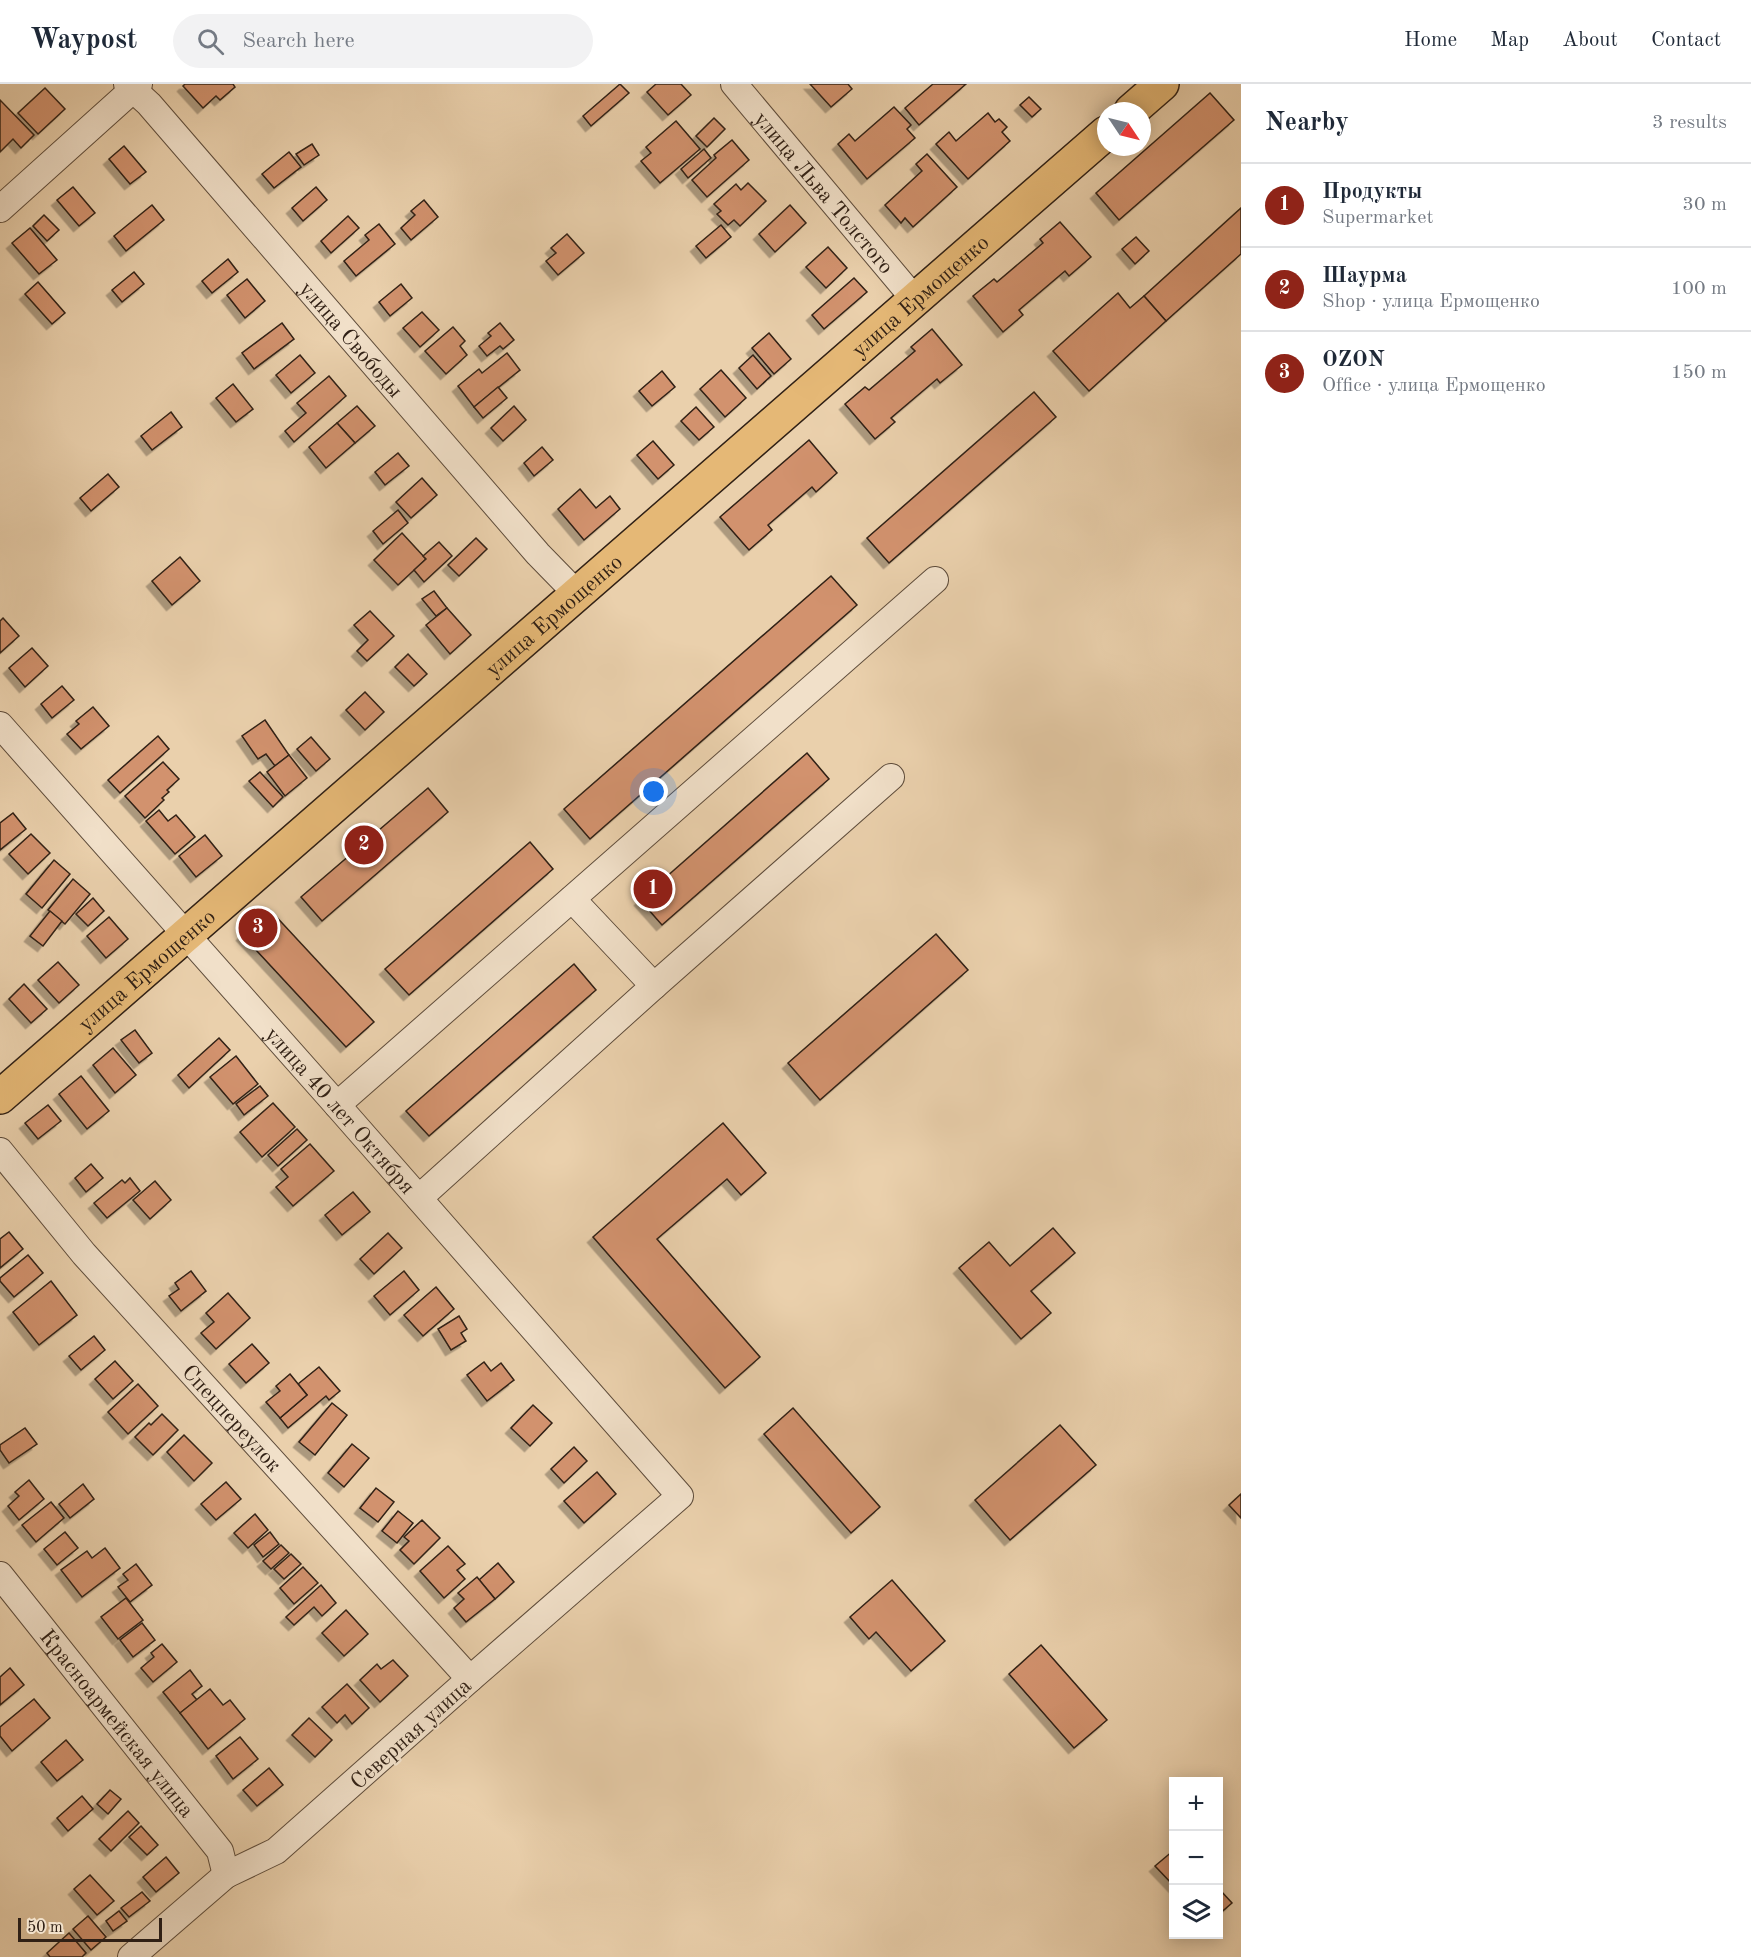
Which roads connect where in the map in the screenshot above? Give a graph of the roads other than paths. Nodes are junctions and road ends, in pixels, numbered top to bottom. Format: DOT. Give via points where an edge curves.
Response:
graph roads {
  1 [pos="734,84"];
  2 [pos="1162,84"];
  3 [pos="133,86"];
  4 [pos="1141,102"];
  5 [pos="1097,142"];
  6 [pos="0,209"];
  7 [pos="916,301"];
  8 [pos="935,580"];
  9 [pos="578,595"];
  10 [pos="0,725"];
  11 [pos="891,777"];
  12 [pos="572,899"];
  13 [pos="186,936"];
  14 [pos="654,986"];
  15 [pos="0,1097"];
  16 [pos="337,1105"];
  17 [pos="0,1151"];
  18 [pos="419,1198"];
  19 [pos="680,1496"];
  20 [pos="0,1575"];
  21 [pos="470,1679"];
  22 [pos="226,1875"];
  23 [pos="132,1957"];
  1 -- 7 [label="street, улица Льва Толстого"];
  2 -- 4 [label="highway"];
  3 -- 6 [label="street"];
  3 -- 9 [label="street, улица Свободы" via="538,554"];
  5 -- 7 [label="highway, улица Ермощенко"];
  7 -- 9 [label="highway, улица Ермощенко"];
  8 -- 12 [label="street"];
  9 -- 13 [label="highway, улица Ермощенко"];
  10 -- 13 [label="street, улица 40 лет Октября"];
  11 -- 14 [label="street"];
  12 -- 14 [label="street"];
  12 -- 16 [label="street"];
  13 -- 15 [label="highway, улица Ермощенко"];
  13 -- 16 [label="street, улица 40 лет Октября"];
  14 -- 18 [label="street"];
  16 -- 18 [label="street, улица 40 лет Октября"];
  17 -- 21 [label="street, Спецпереулок" via="84,1254"];
  18 -- 19 [label="street, улица 40 лет Октября"];
  19 -- 21 [label="street, Северная улица"];
  20 -- 22 [label="street, Красноармейская улица" via="219,1851"];
  21 -- 22 [label="street, Северная улица" via="276,1851"];
  22 -- 23 [label="street, Северная улица"];
}
